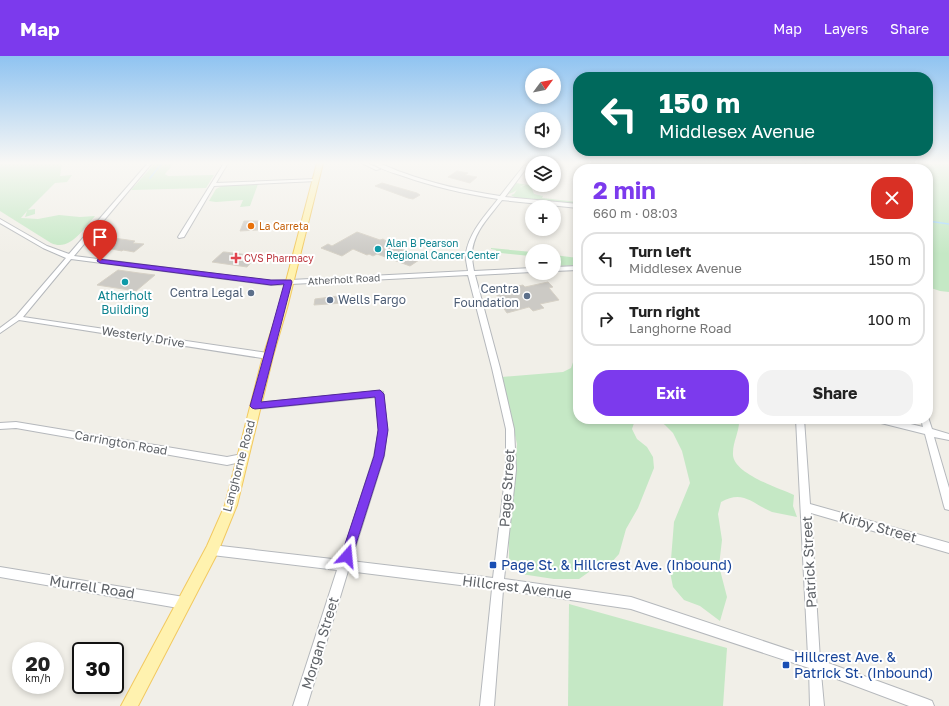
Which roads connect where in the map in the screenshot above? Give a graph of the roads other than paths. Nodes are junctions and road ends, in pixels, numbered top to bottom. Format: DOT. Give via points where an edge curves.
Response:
graph roads {
  1 [pos="124,193"];
  2 [pos="208,193"];
  3 [pos="312,193"];
  4 [pos="457,193"];
  5 [pos="472,193"];
  6 [pos="504,193"];
  7 [pos="499,200"];
  8 [pos="525,205"];
  9 [pos="573,206"];
  10 [pos="561,209"];
  11 [pos="573,210"];
  12 [pos="0,221"];
  13 [pos="181,237"];
  14 [pos="70,257"];
  15 [pos="573,268"];
  16 [pos="561,269"];
  17 [pos="525,270"];
  18 [pos="471,273"];
  19 [pos="289,282"];
  20 [pos="18,318"];
  21 [pos="0,331"];
  22 [pos="268,356"];
  23 [pos="255,406"];
  24 [pos="800,424"];
  25 [pos="898,424"];
  26 [pos="926,424"];
  27 [pos="0,426"];
  28 [pos="928,431"];
  29 [pos="949,436"];
  30 [pos="242,458"];
  31 [pos="949,506"];
  32 [pos="806,507"];
  33 [pos="949,548"];
  34 [pos="212,550"];
  35 [pos="344,566"];
  36 [pos="0,572"];
  37 [pos="498,584"];
  38 [pos="184,603"];
  39 [pos="814,664"];
  40 [pos="129,706"];
  41 [pos="300,706"];
  42 [pos="487,706"];
  43 [pos="817,706"];
  44 [pos="927,706"];
  1 -- 14 [label="street"];
  2 -- 13 [label="street"];
  3 -- 19 [label="main road, Langhorne Road"];
  4 -- 7 [label="street"];
  5 -- 7 [label="street"];
  6 -- 7 [label="street, Page Street"];
  7 -- 8 [label="street"];
  7 -- 9 [label="street"];
  7 -- 18 [label="street, Page Street" via="473,238 468,254"];
  10 -- 11 [label="street"];
  12 -- 14 [label="street"];
  14 -- 19 [label="street, Atherholt Road" via="271,282"];
  14 -- 20 [label="street"];
  15 -- 16 [label="street"];
  17 -- 18 [label="street, Atherholt Road"];
  18 -- 19 [label="street, Atherholt Road"];
  18 -- 37 [label="street, Page Street" via="510,429 511,470"];
  19 -- 22 [label="main road, Langhorne Road"];
  20 -- 21 [label="street"];
  20 -- 22 [label="street, Westerly Drive"];
  22 -- 23 [label="main road, Langhorne Road"];
  23 -- 30 [label="main road, Langhorne Road"];
  23 -- 35 [label="street, Morgan Street" via="380,394 383,430 379,456"];
  24 -- 32 [label="street, Patrick Street"];
  25 -- 28 [label="street"];
  26 -- 28 [label="street"];
  27 -- 30 [label="street, Carrington Road" via="16,425 227,461"];
  28 -- 29 [label="street"];
  28 -- 31 [label="street"];
  30 -- 34 [label="main road, Langhorne Road" via="231,505"];
  32 -- 33 [label="street, Kirby Street"];
  32 -- 39 [label="street, Patrick Street"];
  34 -- 35 [label="street, Hillcrest Avenue"];
  34 -- 38 [label="main road, Langhorne Road"];
  35 -- 37 [label="street, Hillcrest Avenue"];
  35 -- 41 [label="street, Morgan Street"];
  36 -- 38 [label="street, Murrell Road"];
  37 -- 39 [label="street, Hillcrest Avenue" via="630,603"];
  37 -- 42 [label="street, Page Street"];
  38 -- 40 [label="main road, Langhorne Road"];
  39 -- 43 [label="street, Patrick Street"];
  39 -- 44 [label="street, Hillcrest Avenue"];
}
